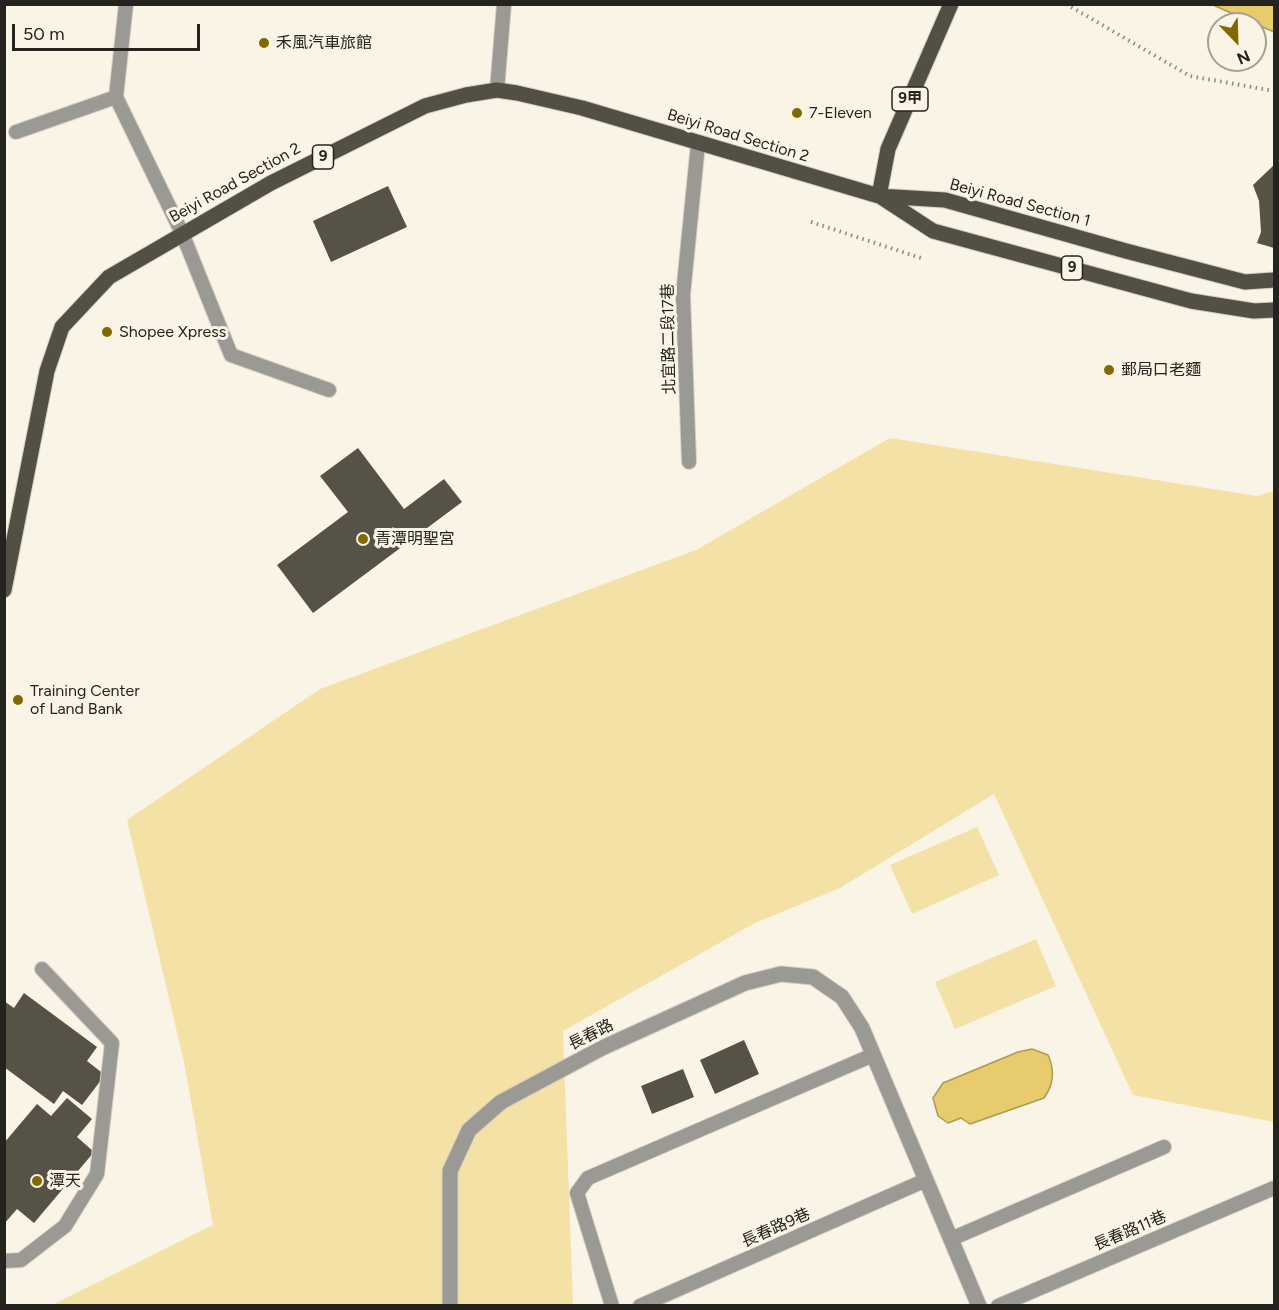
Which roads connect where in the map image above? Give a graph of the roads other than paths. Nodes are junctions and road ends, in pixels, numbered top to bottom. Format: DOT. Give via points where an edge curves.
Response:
graph roads {
  1 [pos="126,4"];
  2 [pos="504,4"];
  3 [pos="951,4"];
  4 [pos="497,90"];
  5 [pos="116,97"];
  6 [pos="16,132"];
  7 [pos="698,144"];
  8 [pos="879,196"];
  9 [pos="182,233"];
  10 [pos="1275,280"];
  11 [pos="1275,310"];
  12 [pos="329,390"];
  13 [pos="690,462"];
  14 [pos="6,568"];
  15 [pos="4,590"];
  16 [pos="42,969"];
  17 [pos="873,1055"];
  18 [pos="1164,1147"];
  19 [pos="926,1180"];
  20 [pos="1275,1188"];
  21 [pos="951,1239"];
  22 [pos="4,1261"];
  23 [pos="450,1305"];
  24 [pos="612,1305"];
  25 [pos="640,1305"];
  26 [pos="979,1305"];
  27 [pos="998,1305"];
  1 -- 5 [label="lane"];
  2 -- 4 [label="lane"];
  3 -- 8 [label="main road, 9甲" via="888,149"];
  4 -- 7 [label="main road, Beiyi Road Section 2 / 9" via="582,108"];
  4 -- 9 [label="main road, Beiyi Road Section 2 / 9" via="425,106 271,183"];
  5 -- 6 [label="lane"];
  5 -- 9 [label="lane"];
  7 -- 8 [label="main road, Beiyi Road Section 2 / 9"];
  7 -- 13 [label="lane, 北宜路二段17巷" via="682,295"];
  8 -- 10 [label="main road, Beiyi Road Section 1 / 9" via="945,200 1245,282"];
  8 -- 11 [label="main road, 9" via="933,231 1191,301 1254,311"];
  9 -- 12 [label="lane" via="231,355"];
  9 -- 14 [label="main road, Beiyi Road Section 2 / 9" via="109,277 62,327 47,371"];
  14 -- 15 [label="main road, Beiyi Road Section 2 / 9"];
  16 -- 22 [label="lane" via="112,1043 97,1174 65,1226 21,1260"];
  17 -- 19 [label="street, 長春路"];
  17 -- 23 [label="street, 長春路" via="862,1028 842,997 813,978 781,974 745,983 602,1048 501,1102 469,1130 450,1171"];
  17 -- 24 [label="lane" via="588,1178 577,1193"];
  18 -- 21 [label="lane"];
  19 -- 21 [label="street, 長春路"];
  19 -- 25 [label="lane, 長春路9巷"];
  20 -- 27 [label="lane, 長春路11巷"];
  21 -- 26 [label="street, 長春路"];
}
